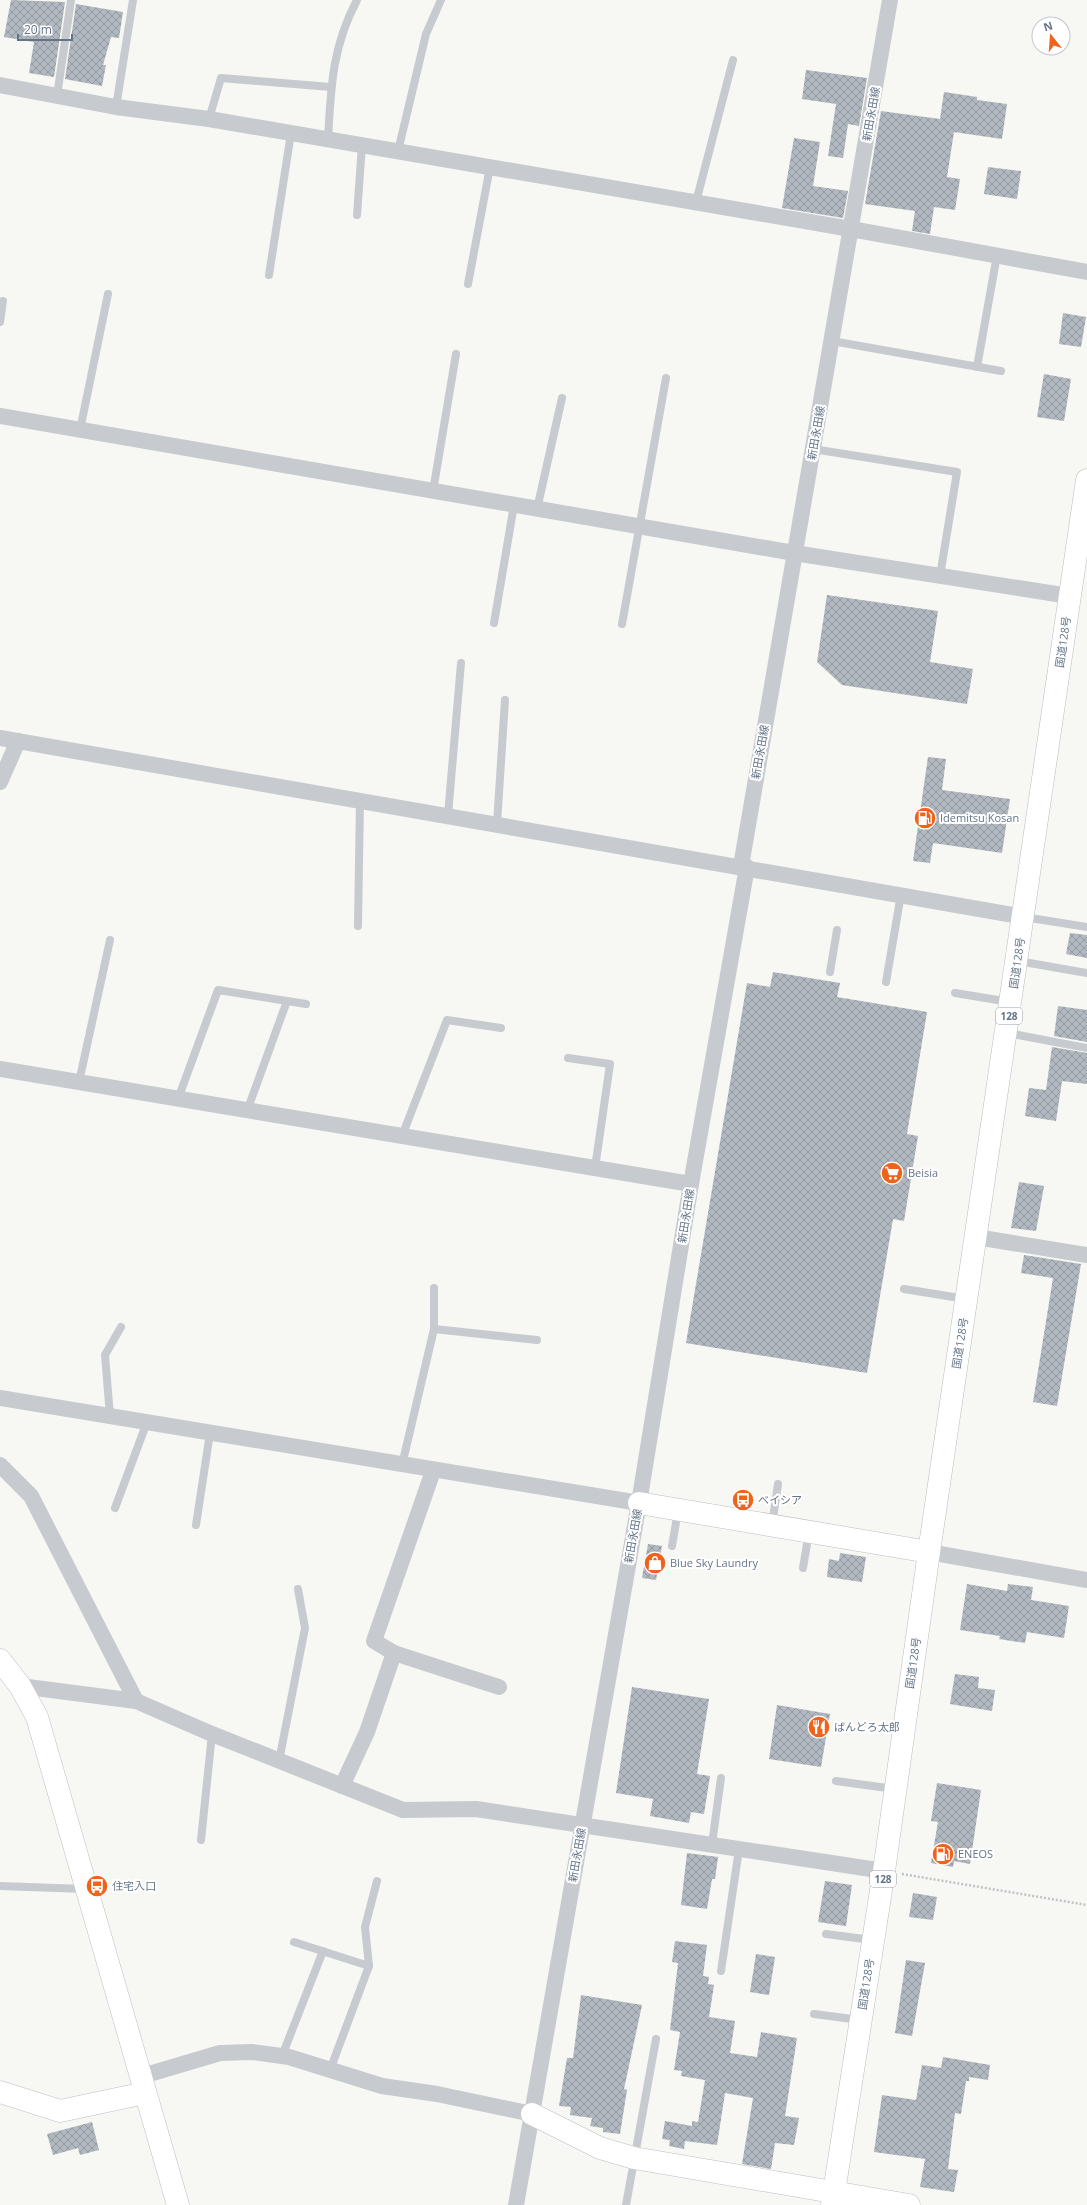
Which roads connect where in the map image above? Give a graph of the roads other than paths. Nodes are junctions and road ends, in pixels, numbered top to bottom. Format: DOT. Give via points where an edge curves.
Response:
graph roads {
  1 [pos="71,0"];
  2 [pos="133,0"];
  3 [pos="357,0"];
  4 [pos="441,0"];
  5 [pos="890,0"];
  6 [pos="732,60"];
  7 [pos="0,85"];
  8 [pos="331,87"];
  9 [pos="57,96"];
  10 [pos="116,107"];
  11 [pos="209,119"];
  12 [pos="291,133"];
  13 [pos="328,139"];
  14 [pos="362,145"];
  15 [pos="398,151"];
  16 [pos="490,167"];
  17 [pos="696,202"];
  18 [pos="357,215"];
  19 [pos="851,229"];
  20 [pos="997,255"];
  21 [pos="1087,272"];
  22 [pos="269,275"];
  23 [pos="468,284"];
  24 [pos="108,294"];
  25 [pos="3,301"];
  26 [pos="0,322"];
  27 [pos="832,341"];
  28 [pos="456,354"];
  29 [pos="977,367"];
  30 [pos="1001,371"];
  31 [pos="666,378"];
  32 [pos="562,398"];
  33 [pos="0,416"];
  34 [pos="80,430"];
  35 [pos="813,449"];
  36 [pos="1087,480"];
  37 [pos="433,491"];
  38 [pos="514,505"];
  39 [pos="536,509"];
  40 [pos="639,526"];
  41 [pos="794,553"];
  42 [pos="940,576"];
  43 [pos="1069,596"];
  44 [pos="494,622"];
  45 [pos="622,624"];
  46 [pos="461,663"];
  47 [pos="504,700"];
  48 [pos="0,738"];
  49 [pos="18,741"];
  50 [pos="0,782"];
  51 [pos="360,800"];
  52 [pos="448,815"];
  53 [pos="497,824"];
  54 [pos="744,866"];
  55 [pos="901,894"];
  56 [pos="1024,916"];
  57 [pos="358,926"];
  58 [pos="1087,928"];
  59 [pos="837,930"];
  60 [pos="110,940"];
  61 [pos="1017,961"];
  62 [pos="830,972"];
  63 [pos="1087,973"];
  64 [pos="886,982"];
  65 [pos="955,993"];
  66 [pos="287,1002"];
  67 [pos="1011,1003"];
  68 [pos="306,1004"];
  69 [pos="501,1028"];
  70 [pos="1006,1033"];
  71 [pos="1087,1048"];
  72 [pos="568,1058"];
  73 [pos="0,1069"];
  74 [pos="79,1082"];
  75 [pos="178,1099"];
  76 [pos="247,1111"];
  77 [pos="402,1136"];
  78 [pos="595,1168"];
  79 [pos="691,1184"];
  80 [pos="976,1237"];
  81 [pos="1087,1255"];
  82 [pos="434,1288"];
  83 [pos="904,1289"];
  84 [pos="967,1299"];
  85 [pos="121,1327"];
  86 [pos="434,1329"];
  87 [pos="537,1340"];
  88 [pos="0,1398"];
  89 [pos="110,1416"];
  90 [pos="147,1422"];
  91 [pos="210,1433"];
  92 [pos="0,1465"];
  93 [pos="402,1465"];
  94 [pos="433,1471"];
  95 [pos="778,1484"];
  96 [pos="639,1503"];
  97 [pos="115,1508"];
  98 [pos="678,1510"];
  99 [pos="196,1525"];
  100 [pos="771,1525"];
  101 [pos="809,1532"];
  102 [pos="672,1546"];
  103 [pos="928,1552"];
  104 [pos="802,1568"];
  105 [pos="1087,1580"];
  106 [pos="298,1589"];
  107 [pos="394,1653"];
  108 [pos="0,1660"];
  109 [pos="20,1686"];
  110 [pos="499,1687"];
  111 [pos="136,1701"];
  112 [pos="212,1734"];
  113 [pos="279,1761"];
  114 [pos="721,1778"];
  115 [pos="836,1781"];
  116 [pos="342,1786"];
  117 [pos="895,1789"];
  118 [pos="582,1824"];
  119 [pos="201,1840"];
  120 [pos="712,1844"];
  121 [pos="739,1848"];
  122 [pos="884,1871"];
  123 [pos="377,1881"];
  124 [pos="0,1886"];
  125 [pos="86,1889"];
  126 [pos="826,1934"];
  127 [pos="873,1940"];
  128 [pos="294,1942"];
  129 [pos="323,1951"];
  130 [pos="369,1966"];
  131 [pos="721,1971"];
  132 [pos="814,2014"];
  133 [pos="860,2020"];
  134 [pos="656,2039"];
  135 [pos="282,2056"];
  136 [pos="330,2070"];
  137 [pos="142,2085"];
  138 [pos="0,2092"];
  139 [pos="532,2114"];
  140 [pos="634,2158"];
  141 [pos="833,2199"];
  142 [pos="178,2205"];
  143 [pos="516,2205"];
  144 [pos="626,2205"];
  145 [pos="909,2205"];
  1 -- 9 [label="lane"];
  2 -- 10 [label="lane"];
  3 -- 8 [label="lane" via="345,22"];
  4 -- 15 [label="lane" via="426,34"];
  5 -- 19 [label="street, 新田永田線"];
  6 -- 17 [label="lane"];
  7 -- 9 [label="street"];
  8 -- 11 [label="lane" via="221,78"];
  8 -- 13 [label="lane"];
  9 -- 10 [label="street"];
  10 -- 11 [label="street"];
  11 -- 12 [label="street"];
  12 -- 13 [label="street"];
  12 -- 22 [label="lane"];
  13 -- 14 [label="street"];
  14 -- 15 [label="street"];
  14 -- 18 [label="lane"];
  15 -- 16 [label="street"];
  16 -- 17 [label="street"];
  16 -- 23 [label="lane"];
  17 -- 19 [label="street"];
  19 -- 20 [label="street"];
  19 -- 27 [label="street, 新田永田線"];
  20 -- 21 [label="street"];
  20 -- 29 [label="lane"];
  24 -- 34 [label="lane"];
  25 -- 26 [label="lane"];
  27 -- 29 [label="lane"];
  27 -- 35 [label="street, 新田永田線"];
  28 -- 37 [label="lane"];
  29 -- 30 [label="lane"];
  31 -- 40 [label="lane"];
  32 -- 39 [label="lane"];
  33 -- 34 [label="street"];
  34 -- 37 [label="street"];
  35 -- 41 [label="street, 新田永田線"];
  35 -- 42 [label="lane" via="957,472"];
  36 -- 43 [label="main road, 国道128号 / 128"];
  37 -- 38 [label="street"];
  38 -- 39 [label="street"];
  38 -- 44 [label="lane"];
  39 -- 40 [label="street"];
  40 -- 41 [label="street"];
  40 -- 45 [label="lane"];
  41 -- 42 [label="street"];
  41 -- 54 [label="street, 新田永田線"];
  42 -- 43 [label="street"];
  43 -- 56 [label="main road, 国道128号 / 128"];
  46 -- 52 [label="lane"];
  47 -- 53 [label="lane"];
  48 -- 49 [label="street"];
  49 -- 50 [label="street"];
  49 -- 51 [label="street"];
  51 -- 52 [label="street"];
  51 -- 57 [label="lane"];
  52 -- 53 [label="street"];
  53 -- 54 [label="street"];
  54 -- 55 [label="street"];
  54 -- 79 [label="street, 新田永田線"];
  55 -- 56 [label="street"];
  55 -- 64 [label="lane"];
  56 -- 58 [label="lane"];
  56 -- 61 [label="main road, 国道128号 / 128"];
  59 -- 62 [label="lane"];
  60 -- 74 [label="lane"];
  61 -- 63 [label="lane"];
  61 -- 67 [label="main road, 国道128号 / 128"];
  65 -- 67 [label="lane"];
  66 -- 68 [label="lane"];
  66 -- 75 [label="lane" via="218,990"];
  66 -- 76 [label="lane"];
  67 -- 70 [label="main road, 国道128号 / 128"];
  69 -- 77 [label="lane" via="447,1020"];
  70 -- 71 [label="lane"];
  70 -- 80 [label="main road, 国道128号 / 128"];
  72 -- 78 [label="lane" via="610,1064"];
  73 -- 74 [label="street"];
  74 -- 75 [label="street"];
  75 -- 76 [label="street"];
  76 -- 77 [label="street"];
  77 -- 78 [label="street"];
  78 -- 79 [label="street"];
  79 -- 96 [label="street, 新田永田線"];
  80 -- 81 [label="street"];
  80 -- 84 [label="main road, 国道128号 / 128"];
  82 -- 86 [label="lane"];
  83 -- 84 [label="lane"];
  84 -- 103 [label="main road, 国道128号 / 128"];
  85 -- 89 [label="lane" via="105,1355"];
  86 -- 87 [label="lane"];
  86 -- 93 [label="lane"];
  88 -- 89 [label="street"];
  89 -- 90 [label="street"];
  90 -- 91 [label="street"];
  90 -- 97 [label="lane"];
  91 -- 93 [label="street"];
  91 -- 99 [label="lane"];
  92 -- 111 [label="street" via="31,1496"];
  93 -- 94 [label="street"];
  94 -- 96 [label="street"];
  94 -- 107 [label="street" via="374,1641"];
  95 -- 100 [label="lane"];
  96 -- 98 [label="main road"];
  96 -- 118 [label="street, 新田永田線"];
  98 -- 100 [label="main road"];
  98 -- 102 [label="lane"];
  100 -- 101 [label="main road"];
  101 -- 103 [label="main road"];
  101 -- 104 [label="lane"];
  103 -- 105 [label="street"];
  103 -- 117 [label="main road, 国道128号 / 128"];
  106 -- 113 [label="lane" via="305,1628"];
  107 -- 110 [label="street"];
  107 -- 116 [label="street" via="367,1732"];
  108 -- 109 [label="main road"];
  109 -- 111 [label="street"];
  109 -- 125 [label="main road" via="37,1717"];
  111 -- 112 [label="street"];
  112 -- 113 [label="street"];
  112 -- 119 [label="lane"];
  113 -- 116 [label="street"];
  114 -- 120 [label="lane"];
  115 -- 117 [label="lane"];
  116 -- 118 [label="street" via="403,1810 476,1809"];
  117 -- 122 [label="main road, 国道128号 / 128"];
  118 -- 120 [label="street"];
  118 -- 139 [label="street, 新田永田線"];
  120 -- 121 [label="street"];
  121 -- 122 [label="street"];
  121 -- 131 [label="lane"];
  122 -- 127 [label="main road, 国道128号 / 128"];
  123 -- 130 [label="lane" via="365,1928"];
  124 -- 125 [label="lane"];
  125 -- 137 [label="main road"];
  126 -- 127 [label="lane"];
  127 -- 133 [label="main road, 国道128号 / 128"];
  128 -- 129 [label="lane"];
  129 -- 130 [label="lane"];
  129 -- 135 [label="lane"];
  130 -- 136 [label="lane"];
  132 -- 133 [label="lane"];
  133 -- 141 [label="main road, 国道128号 / 128"];
  134 -- 140 [label="lane"];
  135 -- 136 [label="street"];
  135 -- 137 [label="street" via="252,2052 220,2054"];
  136 -- 139 [label="street" via="382,2086 438,2094"];
  137 -- 138 [label="main road" via="60,2111"];
  137 -- 142 [label="main road"];
  139 -- 140 [label="main road" via="600,2148"];
  139 -- 143 [label="street, 新田永田線"];
  140 -- 141 [label="main road"];
  140 -- 144 [label="lane"];
  141 -- 145 [label="main road"];
}
